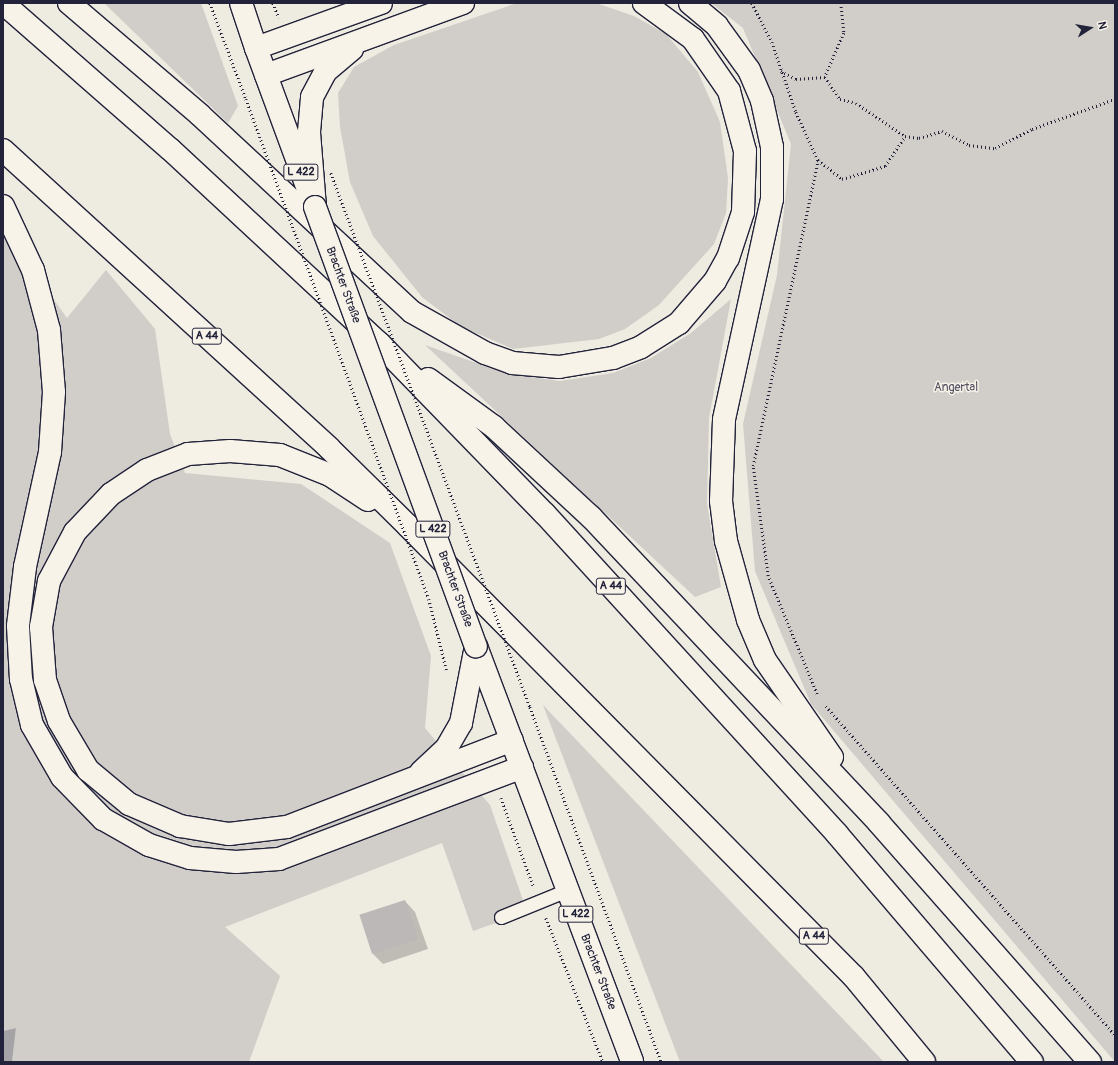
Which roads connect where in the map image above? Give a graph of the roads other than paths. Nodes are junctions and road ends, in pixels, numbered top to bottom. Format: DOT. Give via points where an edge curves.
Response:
graph roads {
  1 [pos="3,3"];
  2 [pos="69,3"];
  3 [pos="241,3"];
  4 [pos="381,3"];
  5 [pos="463,3"];
  6 [pos="644,3"];
  7 [pos="690,3"];
  8 [pos="376,33"];
  9 [pos="256,48"];
  10 [pos="266,75"];
  11 [pos="3,150"];
  12 [pos="3,206"];
  13 [pos="314,207"];
  14 [pos="379,343"];
  15 [pos="408,526"];
  16 [pos="476,646"];
  17 [pos="512,740"];
  18 [pos="522,767"];
  19 [pos="408,782"];
  20 [pos="879,823"];
  21 [pos="567,890"];
  22 [pos="501,917"];
  23 [pos="632,1062"];
  24 [pos="924,1062"];
  25 [pos="1032,1062"];
  26 [pos="1090,1062"];
  1 -- 14 [label="main road, A 44" via="170,149"];
  2 -- 6 [label="main road" via="200,115 412,312 485,354 512,363 559,367 613,358 642,347 678,323 716,281 728,258 743,212 745,151 729,91 693,39"];
  3 -- 9 [label="main road, Brachter Straße / L 422"];
  4 -- 9 [label="main road"];
  5 -- 8 [label="main road"];
  7 -- 20 [label="main road" via="717,26 749,70 762,101 772,147 772,199 724,420 721,501 735,580 765,660"];
  8 -- 10 [label="main road"];
  8 -- 13 [label="main road" via="336,60 316,89 309,112"];
  9 -- 10 [label="main road, Brachter Straße / L 422"];
  10 -- 13 [label="main road, Brachter Straße / L 422"];
  11 -- 15 [label="main road, A 44" via="328,448"];
  12 -- 18 [label="main road" via="33,270 49,330 54,392 50,452 25,567 18,626 21,679 32,725 62,777 103,818 149,845 190,858 236,862 280,859"];
  13 -- 16 [label="main road, Brachter Straße / L 422, bridge"];
  14 -- 20 [label="main road" via="494,427 591,518"];
  14 -- 25 [label="main road, A 44" via="545,514 826,822"];
  15 -- 19 [label="main road" via="330,475 280,455 230,451 188,454 147,470 111,494 75,532 49,581 41,627 50,694 59,721 88,770 129,804 180,826 229,834 287,827"];
  15 -- 24 [label="main road, A 44" via="854,977"];
  16 -- 17 [label="main road, Brachter Straße / L 422"];
  16 -- 19 [label="main road" via="461,723 446,749"];
  17 -- 18 [label="main road, Brachter Straße / L 422"];
  17 -- 19 [label="main road"];
  18 -- 21 [label="main road, Brachter Straße / L 422"];
  20 -- 26 [label="main road"];
  21 -- 22 [label="lane"];
  21 -- 23 [label="main road, Brachter Straße / L 422"];
}
